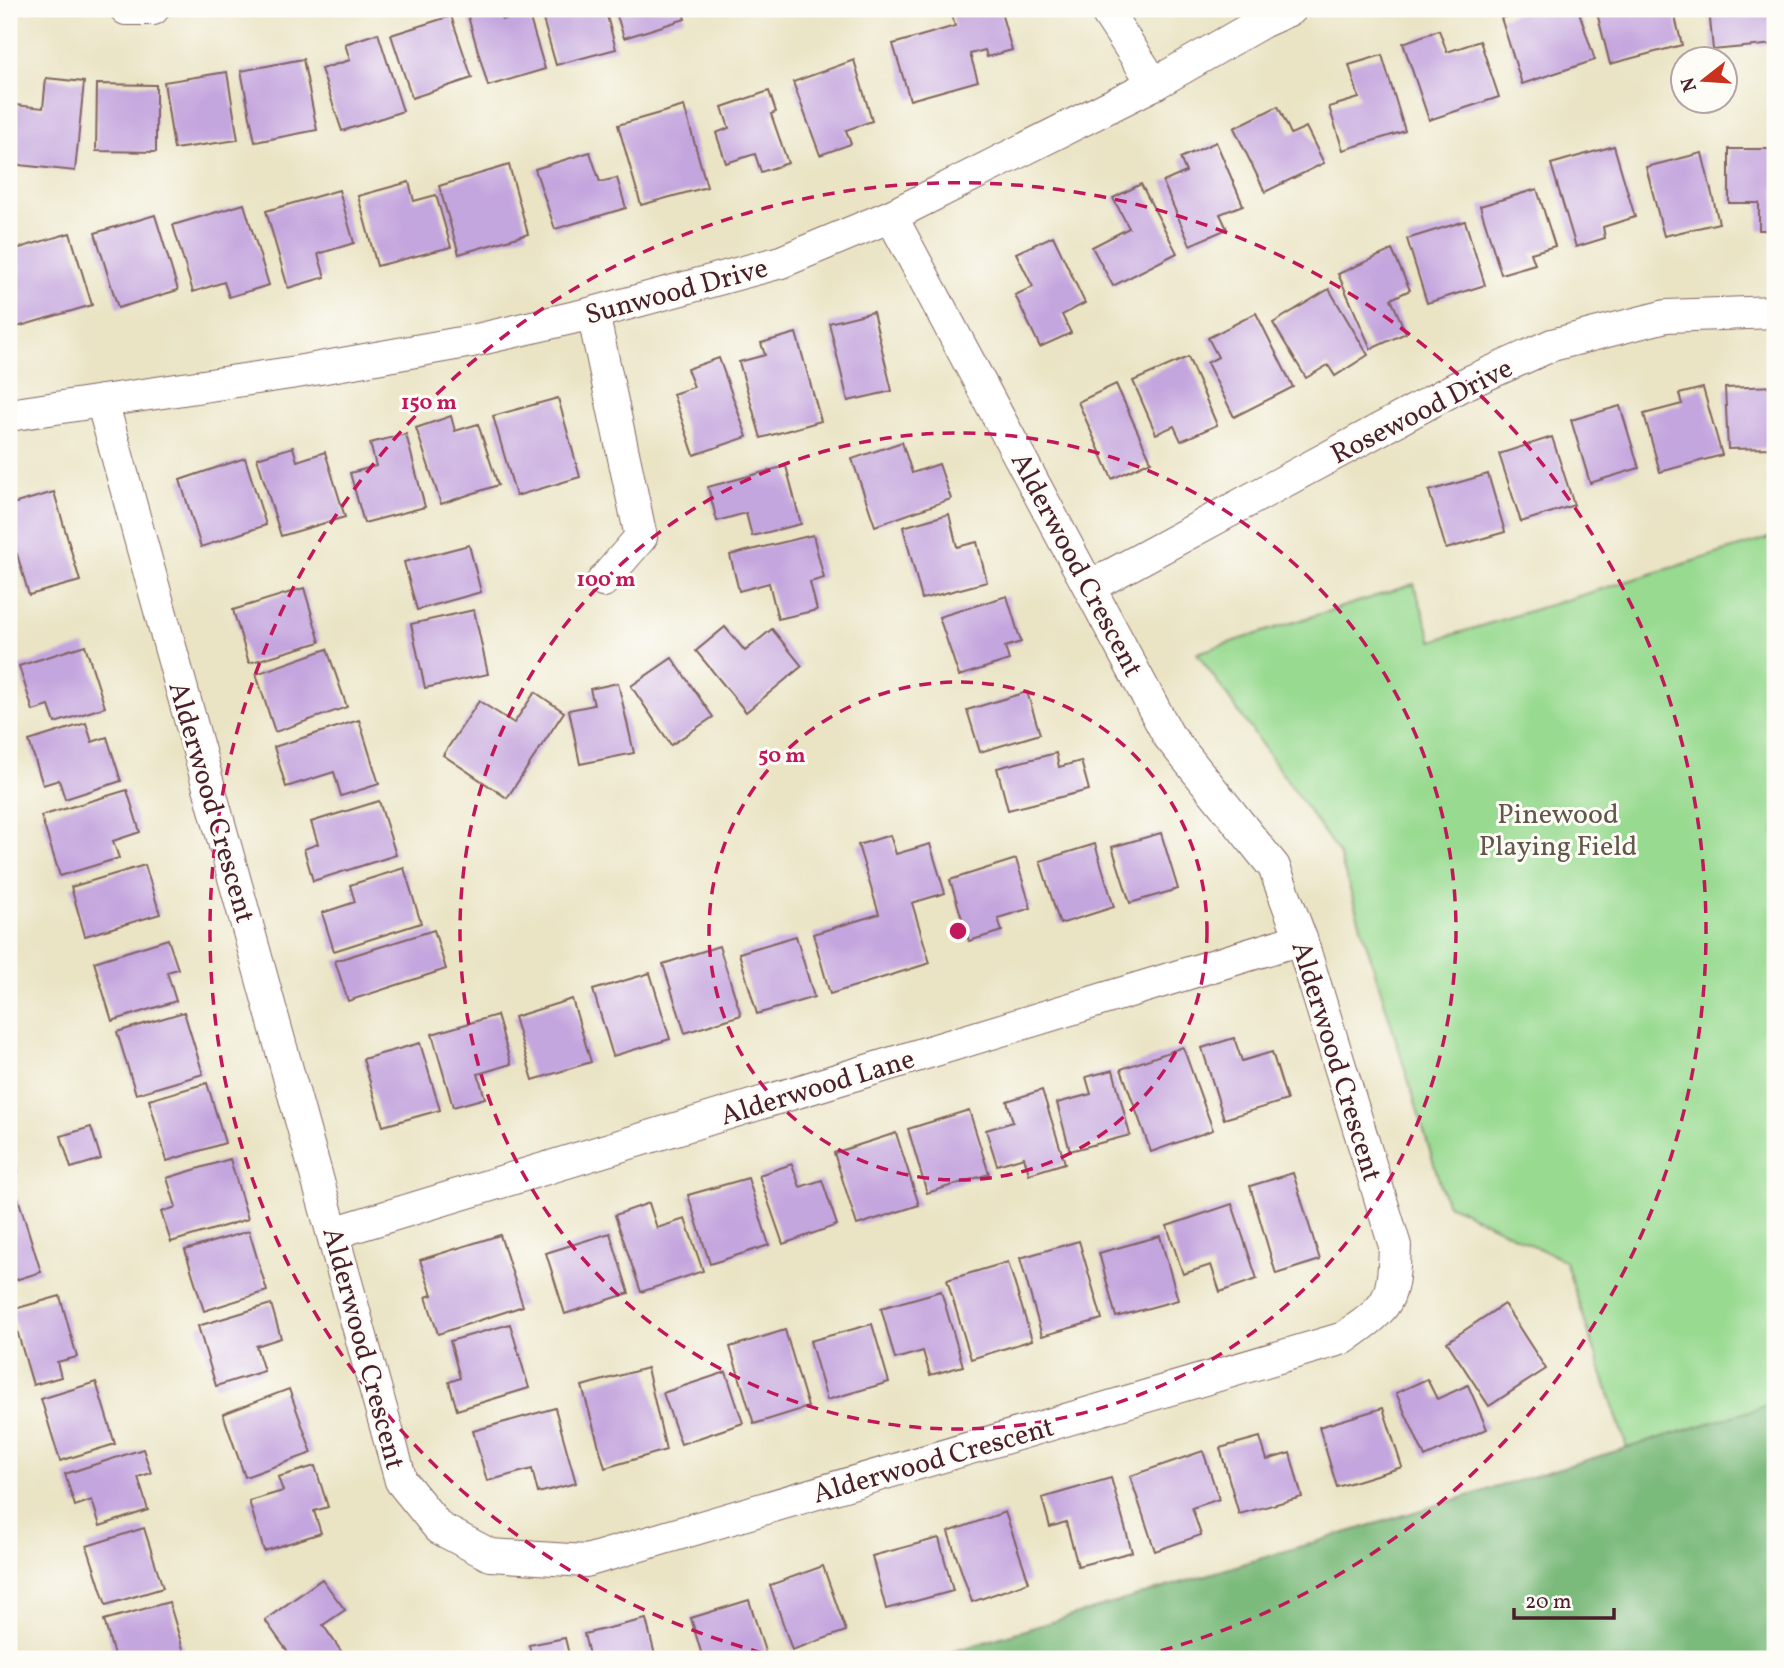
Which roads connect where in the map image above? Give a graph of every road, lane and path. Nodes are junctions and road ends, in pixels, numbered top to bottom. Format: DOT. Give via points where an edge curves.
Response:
graph roads {
  1 [pos="126,9"];
  2 [pos="153,9"];
  3 [pos="1105,9"];
  4 [pos="1291,9"];
  5 [pos="1154,84"];
  6 [pos="891,216"];
  7 [pos="1775,312"];
  8 [pos="593,313"];
  9 [pos="102,401"];
  10 [pos="9,415"];
  11 [pos="603,580"];
  12 [pos="1091,586"];
  13 [pos="1301,939"];
  14 [pos="333,1233"];
  1 -- 2 [label="street"];
  3 -- 5 [label="street"];
  4 -- 5 [label="street, Sunwood Drive"];
  5 -- 6 [label="street, Sunwood Drive"];
  6 -- 8 [label="street, Sunwood Drive" via="782,261"];
  6 -- 12 [label="street, Alderwood Crescent"];
  7 -- 12 [label="street, Rosewood Drive" via="1666,316 1552,345 1458,387"];
  8 -- 9 [label="street, Sunwood Drive" via="432,348"];
  8 -- 11 [label="street" via="641,537"];
  9 -- 10 [label="street, Sunwood Drive"];
  9 -- 14 [label="street, Alderwood Crescent"];
  12 -- 13 [label="street, Alderwood Crescent" via="1168,735 1274,867"];
  13 -- 14 [label="street, Alderwood Lane"];
  13 -- 14 [label="street, Alderwood Crescent" via="1395,1246 1394,1277 1384,1310 1344,1338 586,1561 490,1555 439,1528 401,1481"];
}
